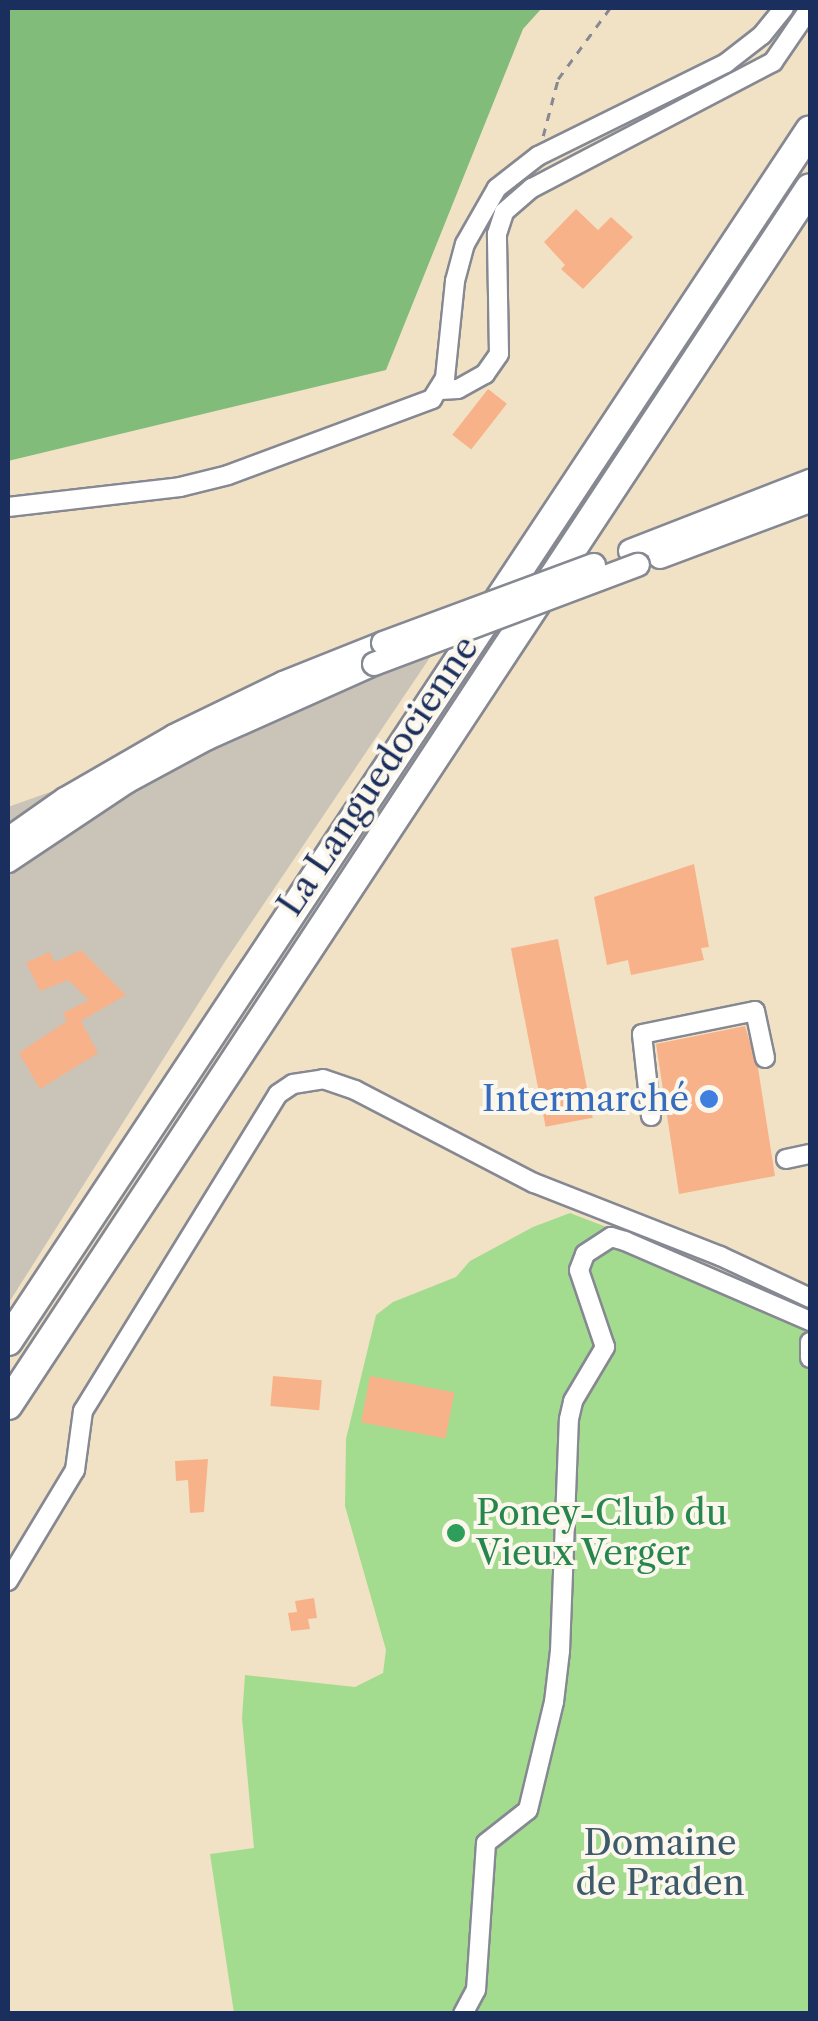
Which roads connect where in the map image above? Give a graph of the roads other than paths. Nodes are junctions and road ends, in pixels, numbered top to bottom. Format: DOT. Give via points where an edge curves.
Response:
graph roads {
  1 [pos="784,8"];
  2 [pos="810,8"];
  3 [pos="810,130"];
  4 [pos="810,188"];
  5 [pos="440,390"];
  6 [pos="810,481"];
  7 [pos="810,501"];
  8 [pos="8,507"];
  9 [pos="634,558"];
  10 [pos="379,654"];
  11 [pos="8,839"];
  12 [pos="8,861"];
  13 [pos="766,1058"];
  14 [pos="651,1116"];
  15 [pos="810,1154"];
  16 [pos="786,1159"];
  17 [pos="810,1298"];
  18 [pos="810,1321"];
  19 [pos="8,1341"];
  20 [pos="810,1342"];
  21 [pos="810,1358"];
  22 [pos="8,1405"];
  23 [pos="8,1581"];
  24 [pos="463,2014"];
  1 -- 5 [label="street" via="726,63 538,156 497,188 465,244"];
  2 -- 5 [label="street" via="773,62 532,188 504,212 497,234 499,354 485,374 458,389"];
  3 -- 19 [label="highway, La Languedocienne"];
  4 -- 22 [label="highway, La Languedocienne"];
  5 -- 8 [label="street" via="414,408 228,475 136,496"];
  6 -- 9 [label="main road"];
  7 -- 9 [label="main road"];
  9 -- 10 [label="main road, bridge"];
  10 -- 11 [label="main road" via="283,684 174,736"];
  10 -- 12 [label="main road" via="206,738 85,807"];
  13 -- 14 [label="street" via="755,1011 642,1034"];
  15 -- 16 [label="street"];
  17 -- 23 [label="street" via="534,1182 355,1090 324,1079 293,1084 278,1094 83,1411 76,1470"];
  18 -- 24 [label="street" via="625,1241 611,1238 585,1254 579,1270 605,1347 569,1419 554,1702 528,1810 486,1844 476,1990"];
  20 -- 21 [label="street"];
}
